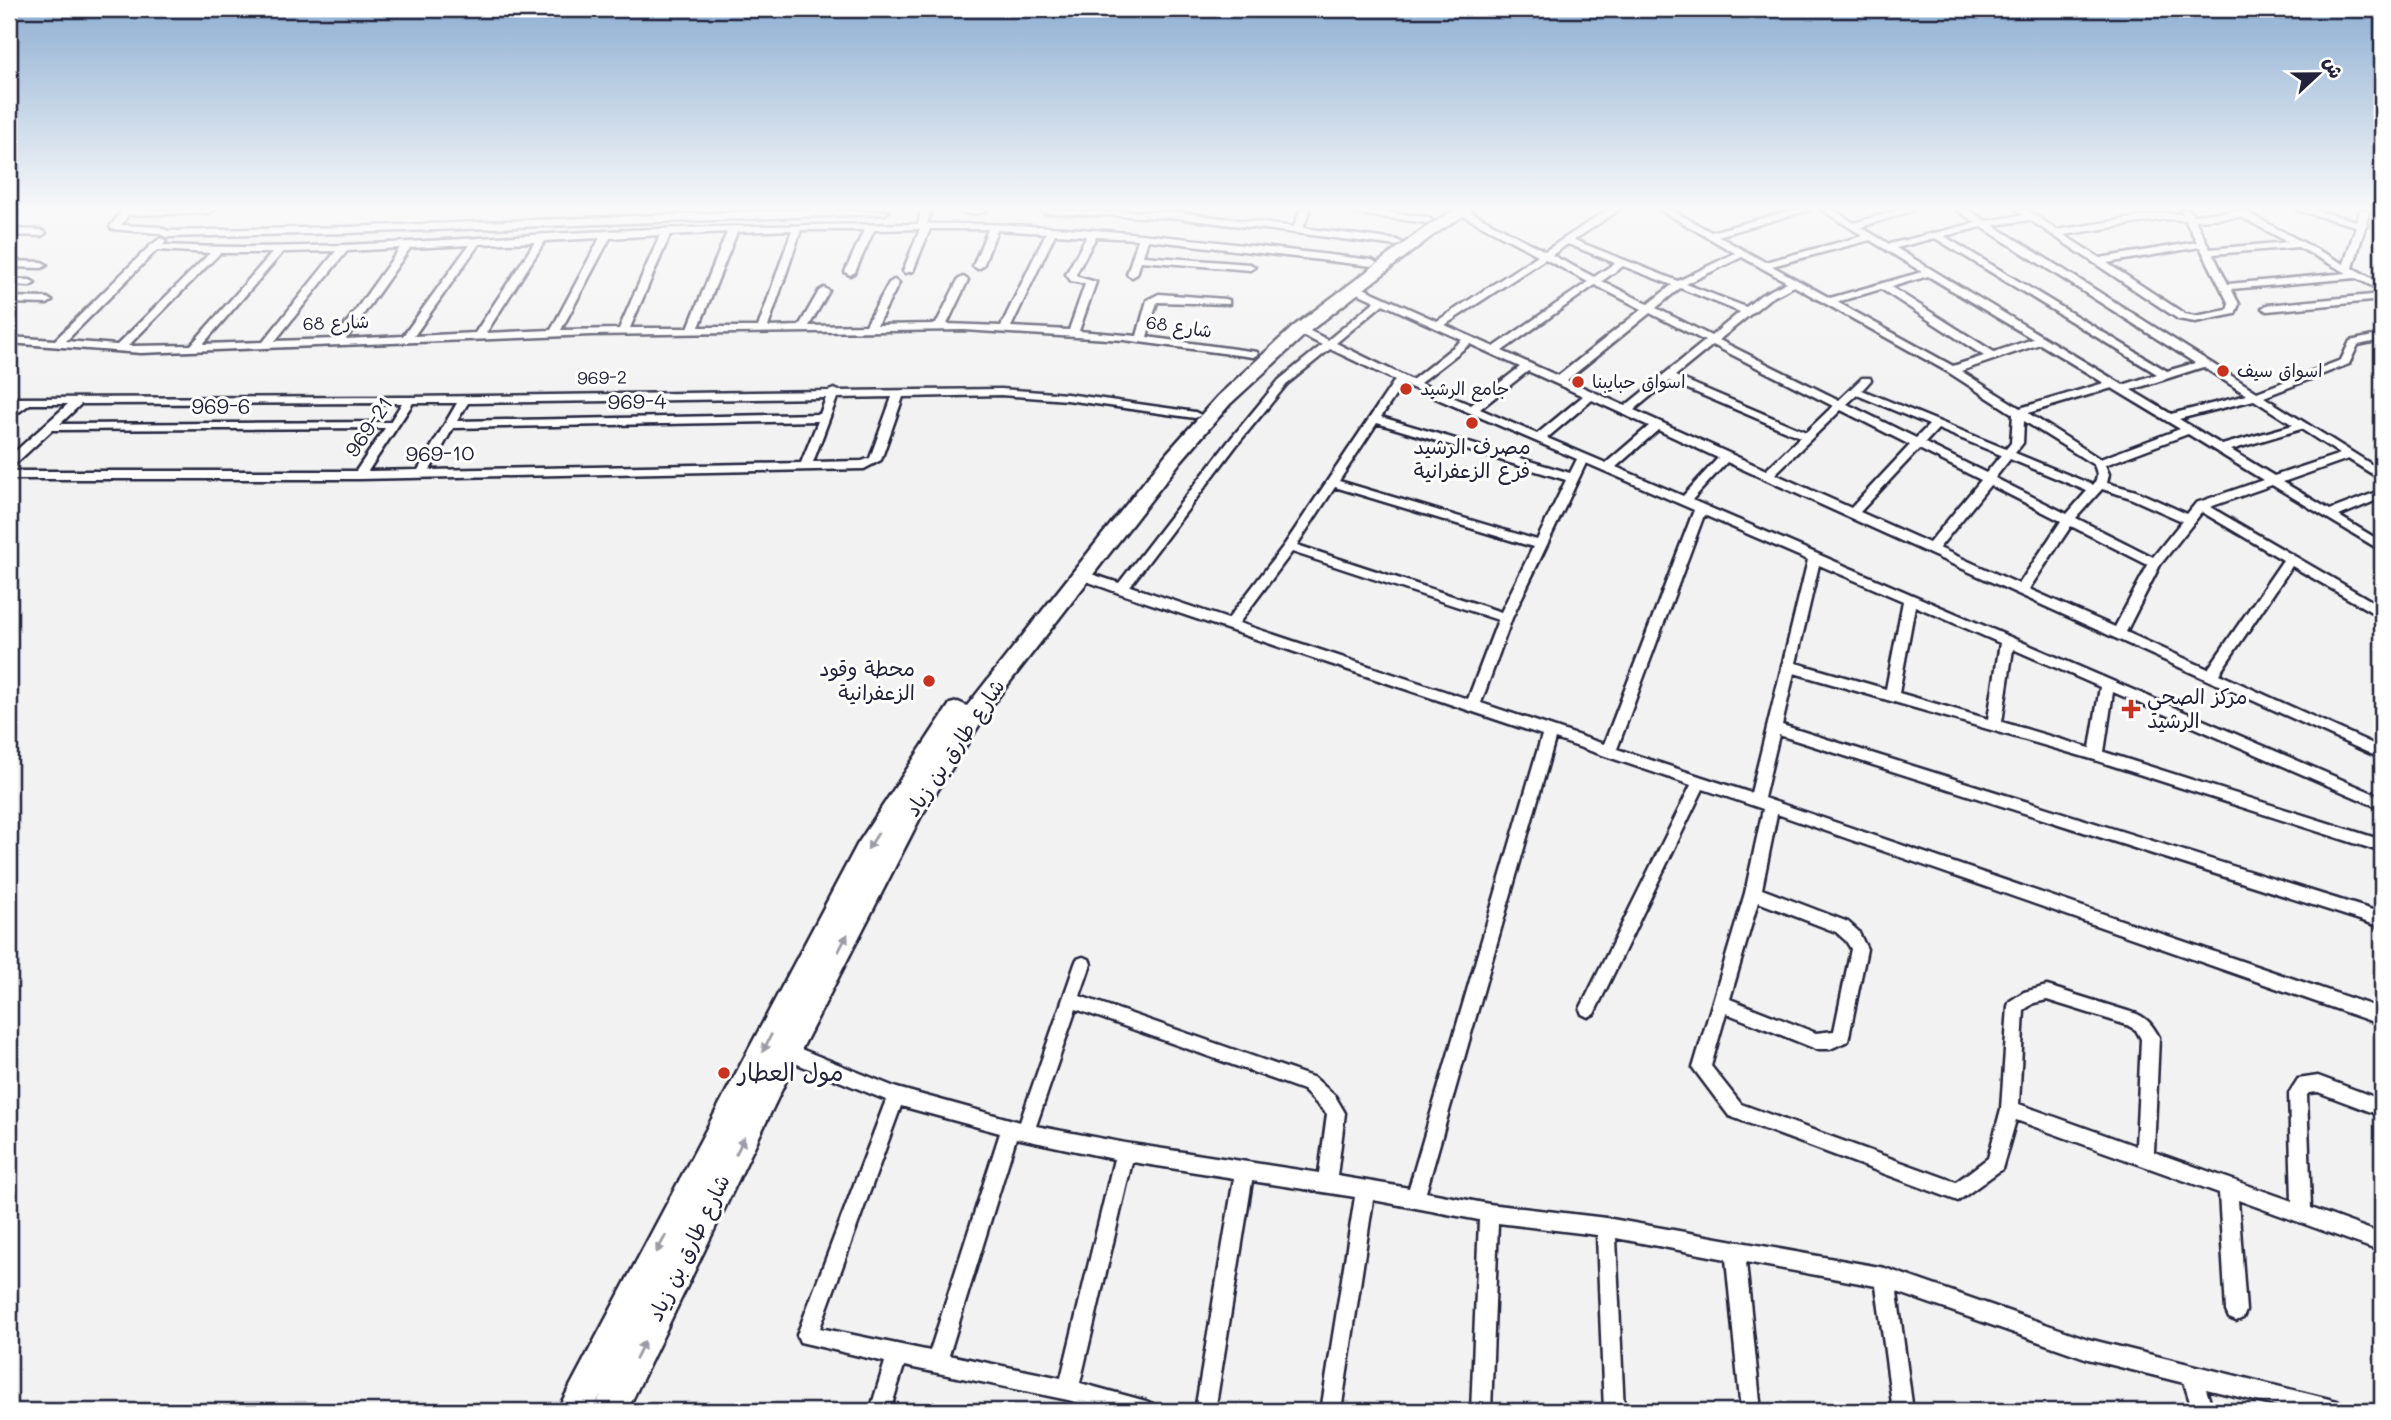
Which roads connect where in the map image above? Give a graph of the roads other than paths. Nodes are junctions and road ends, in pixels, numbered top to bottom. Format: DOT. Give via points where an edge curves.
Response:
graph roads {
  1 [pos="125,276"];
  2 [pos="192,276"];
  3 [pos="257,276"];
  4 [pos="322,276"];
  5 [pos="385,276"];
  6 [pos="452,276"];
  7 [pos="517,276"];
  8 [pos="585,276"];
  9 [pos="647,276"];
  10 [pos="714,276"];
  11 [pos="781,276"];
  12 [pos="1030,276"];
  13 [pos="1072,276"];
  14 [pos="1355,276"];
  15 [pos="1372,276"];
  16 [pos="1511,276"];
  17 [pos="1586,276"];
  18 [pos="1604,276"];
  19 [pos="1656,276"];
  20 [pos="1692,276"];
  21 [pos="1785,276"];
  22 [pos="1916,276"];
  23 [pos="1938,276"];
  24 [pos="2004,276"];
  25 [pos="2065,276"];
  26 [pos="2122,276"];
  27 [pos="2219,276"];
  28 [pos="2346,276"];
  29 [pos="2362,276"];
  30 [pos="963,280"];
  31 [pos="9,282"];
  32 [pos="1596,282"];
  33 [pos="1795,282"];
  34 [pos="30,283"];
  35 [pos="894,283"];
  36 [pos="1679,285"];
  37 [pos="1883,286"];
  38 [pos="2225,287"];
  39 [pos="2382,288"];
  40 [pos="1357,289"];
  41 [pos="824,291"];
  42 [pos="2382,297"];
  43 [pos="9,300"];
  44 [pos="1382,300"];
  45 [pos="47,301"];
  46 [pos="1225,302"];
  47 [pos="1829,302"];
  48 [pos="2266,308"];
  49 [pos="1651,309"];
  50 [pos="1747,311"];
  51 [pos="1438,325"];
  52 [pos="940,327"];
  53 [pos="870,328"];
  54 [pos="802,329"];
  55 [pos="762,330"];
  56 [pos="1004,330"];
  57 [pos="1300,330"];
  58 [pos="692,331"];
  59 [pos="623,332"];
  60 [pos="554,334"];
  61 [pos="1073,334"];
  62 [pos="479,336"];
  63 [pos="2382,337"];
  64 [pos="408,338"];
  65 [pos="1470,339"];
  66 [pos="1712,339"];
  67 [pos="9,340"];
  68 [pos="1141,340"];
  69 [pos="2041,340"];
  70 [pos="339,341"];
  71 [pos="57,344"];
  72 [pos="268,344"];
  73 [pos="1329,344"];
  74 [pos="195,347"];
  75 [pos="120,348"];
  76 [pos="1496,350"];
  77 [pos="1253,354"];
  78 [pos="1994,357"];
  79 [pos="2202,364"];
  80 [pos="1529,365"];
  81 [pos="1952,370"];
  82 [pos="2166,375"];
  83 [pos="1667,376"];
  84 [pos="1561,379"];
  85 [pos="1866,380"];
  86 [pos="1407,382"];
  87 [pos="2117,386"];
  88 [pos="1856,391"];
  89 [pos="834,392"];
  90 [pos="899,392"];
  91 [pos="1592,394"];
  92 [pos="465,397"];
  93 [pos="2253,397"];
  94 [pos="410,400"];
  95 [pos="9,401"];
  96 [pos="26,402"];
  97 [pos="77,402"];
  98 [pos="1839,405"];
  99 [pos="1472,410"];
  100 [pos="1627,410"];
  101 [pos="2019,412"];
  102 [pos="1195,415"];
  103 [pos="9,416"];
  104 [pos="825,418"];
  105 [pos="2169,418"];
  106 [pos="1375,419"];
  107 [pos="1657,424"];
  108 [pos="393,425"];
  109 [pos="450,425"];
  110 [pos="1935,425"];
  111 [pos="2300,426"];
  112 [pos="48,427"];
  113 [pos="2189,430"];
  114 [pos="1806,436"];
  115 [pos="1538,439"];
  116 [pos="1918,444"];
  117 [pos="2221,449"];
  118 [pos="1727,456"];
  119 [pos="2008,456"];
  120 [pos="2349,456"];
  121 [pos="1583,458"];
  122 [pos="9,463"];
  123 [pos="2099,463"];
  124 [pos="806,466"];
  125 [pos="1607,468"];
  126 [pos="422,473"];
  127 [pos="1768,474"];
  128 [pos="9,475"];
  129 [pos="359,475"];
  130 [pos="2382,476"];
  131 [pos="1572,478"];
  132 [pos="1986,479"];
  133 [pos="1331,482"];
  134 [pos="2275,482"];
  135 [pos="2097,487"];
  136 [pos="2382,494"];
  137 [pos="1684,502"];
  138 [pos="2200,506"];
  139 [pos="1700,509"];
  140 [pos="1853,513"];
  141 [pos="2330,515"];
  142 [pos="2068,520"];
  143 [pos="2190,520"];
  144 [pos="1539,545"];
  145 [pos="1289,547"];
  146 [pos="2382,547"];
  147 [pos="1931,549"];
  148 [pos="1815,556"];
  149 [pos="2290,559"];
  150 [pos="2155,563"];
  151 [pos="1082,575"];
  152 [pos="1121,589"];
  153 [pos="2022,590"];
  154 [pos="1910,599"];
  155 [pos="2382,613"];
  156 [pos="1505,618"];
  157 [pos="1230,626"];
  158 [pos="2118,634"];
  159 [pos="2007,642"];
  160 [pos="1788,666"];
  161 [pos="2210,676"];
  162 [pos="2106,684"];
  163 [pos="1892,695"];
  164 [pos="1473,705"];
  165 [pos="1994,726"];
  166 [pos="1774,728"];
  167 [pos="1550,733"];
  168 [pos="1608,753"];
  169 [pos="2382,754"];
  170 [pos="2096,755"];
  171 [pos="1699,783"];
  172 [pos="2382,785"];
  173 [pos="2379,802"];
  174 [pos="1764,804"];
  175 [pos="2382,846"];
  176 [pos="1753,893"];
  177 [pos="2382,920"];
  178 [pos="1083,964"];
  179 [pos="1070,1000"];
  180 [pos="1721,1003"];
  181 [pos="1588,1009"];
  182 [pos="2382,1017"];
  183 [pos="786,1051"];
  184 [pos="896,1096"];
  185 [pos="2382,1108"];
  186 [pos="2010,1109"];
  187 [pos="1018,1130"];
  188 [pos="1125,1152"];
  189 [pos="2145,1157"];
  190 [pos="1245,1170"];
  191 [pos="1327,1183"];
  192 [pos="2228,1188"];
  193 [pos="1365,1189"];
  194 [pos="1415,1199"];
  195 [pos="1489,1213"];
  196 [pos="2302,1214"];
  197 [pos="1606,1227"];
  198 [pos="2382,1246"];
  199 [pos="1735,1252"];
  200 [pos="1885,1278"];
  201 [pos="2236,1311"];
  202 [pos="897,1356"];
  203 [pos="936,1363"];
  204 [pos="2192,1375"];
  205 [pos="1068,1390"];
  206 [pos="574,1411"];
  207 [pos="610,1411"];
  208 [pos="880,1411"];
  209 [pos="1146,1411"];
  210 [pos="1205,1411"];
  211 [pos="1331,1411"];
  212 [pos="1481,1411"];
  213 [pos="1614,1411"];
  214 [pos="1751,1411"];
  215 [pos="1903,1411"];
  216 [pos="2203,1411"];
  217 [pos="2337,1411"];
  1 -- 71 [label="street"];
  2 -- 75 [label="street"];
  3 -- 74 [label="street"];
  4 -- 72 [label="street"];
  5 -- 70 [label="street"];
  6 -- 64 [label="street"];
  7 -- 62 [label="street"];
  8 -- 60 [label="street"];
  9 -- 59 [label="street"];
  10 -- 58 [label="street"];
  11 -- 55 [label="street"];
  12 -- 56 [label="street"];
  13 -- 61 [label="street" via="1091,282"];
  14 -- 77 [label="main road, شارع طارق بن زياد"];
  15 -- 40 [label="main road, شارع طارق بن زياد"];
  16 -- 51 [label="street"];
  17 -- 32 [label="street"];
  18 -- 32 [label="street"];
  19 -- 36 [label="street"];
  20 -- 36 [label="street"];
  21 -- 33 [label="street"];
  22 -- 37 [label="street"];
  23 -- 69 [label="street"];
  24 -- 82 [label="street"];
  25 -- 79 [label="street"];
  26 -- 38 [label="street" via="2186,318 2234,310"];
  27 -- 38 [label="street"];
  28 -- 38 [label="street"];
  29 -- 39 [label="street"];
  30 -- 52 [label="street"];
  31 -- 34 [label="street"];
  32 -- 49 [label="street"];
  32 -- 76 [label="street"];
  33 -- 47 [label="street"];
  33 -- 50 [label="street"];
  35 -- 53 [label="street"];
  36 -- 49 [label="street"];
  36 -- 50 [label="street"];
  37 -- 47 [label="street"];
  37 -- 78 [label="street"];
  40 -- 44 [label="street"];
  40 -- 57 [label="main road, شارع طارق بن زياد"];
  41 -- 54 [label="street"];
  42 -- 48 [label="street"];
  43 -- 45 [label="street"];
  44 -- 51 [label="street"];
  44 -- 73 [label="street"];
  46 -- 68 [label="street" via="1159,297 1153,300"];
  47 -- 81 [label="street"];
  49 -- 66 [label="street"];
  49 -- 84 [label="street"];
  50 -- 66 [label="street"];
  51 -- 65 [label="street"];
  52 -- 53 [label="street, شارع 68"];
  52 -- 56 [label="street, شارع 68"];
  53 -- 54 [label="street, شارع 68"];
  54 -- 55 [label="street, شارع 68"];
  55 -- 58 [label="street, شارع 68"];
  56 -- 61 [label="street, شارع 68"];
  57 -- 73 [label="street"];
  57 -- 151 [label="main road, شارع طارق بن زياد" via="1224,400"];
  58 -- 59 [label="street, شارع 68"];
  59 -- 60 [label="street, شارع 68"];
  60 -- 62 [label="street, شارع 68"];
  61 -- 68 [label="street, شارع 68"];
  62 -- 64 [label="street, شارع 68"];
  63 -- 93 [label="street" via="2354,342 2345,362"];
  64 -- 70 [label="street, شارع 68"];
  65 -- 76 [label="street"];
  65 -- 86 [label="street"];
  66 -- 83 [label="street"];
  66 -- 98 [label="street"];
  67 -- 71 [label="street, شارع 68"];
  68 -- 77 [label="street, شارع 68"];
  69 -- 78 [label="street"];
  69 -- 87 [label="street"];
  70 -- 72 [label="street, شارع 68"];
  71 -- 75 [label="street, شارع 68"];
  72 -- 74 [label="street, شارع 68"];
  73 -- 86 [label="street"];
  73 -- 152 [label="street" via="1283,382"];
  74 -- 75 [label="street, شارع 68"];
  76 -- 80 [label="street"];
  77 -- 102 [label="main road, شارع طارق بن زياد"];
  78 -- 81 [label="street"];
  79 -- 82 [label="street"];
  79 -- 93 [label="street"];
  80 -- 84 [label="street"];
  80 -- 99 [label="street"];
  81 -- 101 [label="street"];
  82 -- 87 [label="street"];
  83 -- 100 [label="street"];
  83 -- 114 [label="street"];
  84 -- 91 [label="street"];
  85 -- 88 [label="street"];
  86 -- 99 [label="street"];
  86 -- 106 [label="street"];
  87 -- 101 [label="street"];
  87 -- 105 [label="street"];
  88 -- 98 [label="street"];
  88 -- 110 [label="street"];
  89 -- 90 [label="street, 969-2"];
  89 -- 92 [label="street, 969-2"];
  89 -- 104 [label="street"];
  90 -- 102 [label="street, 969-2" via="1067,397"];
  90 -- 124 [label="street, 969-10" via="875,460"];
  91 -- 100 [label="street"];
  91 -- 115 [label="street"];
  92 -- 94 [label="street, 969-2"];
  92 -- 109 [label="street"];
  93 -- 105 [label="street"];
  93 -- 111 [label="street"];
  94 -- 97 [label="street, 969-2"];
  94 -- 108 [label="street, 969-21"];
  95 -- 96 [label="street, 969-2"];
  96 -- 97 [label="street, 969-2"];
  96 -- 103 [label="street"];
  97 -- 112 [label="street"];
  98 -- 114 [label="street"];
  98 -- 116 [label="street"];
  99 -- 115 [label="street"];
  100 -- 107 [label="street"];
  101 -- 119 [label="street" via="2017,443"];
  101 -- 123 [label="street"];
  102 -- 206 [label="main road, شارع طارق بن زياد, one-way" via="970,693 866,852"];
  104 -- 109 [label="street, 969-4"];
  104 -- 124 [label="street"];
  105 -- 113 [label="street"];
  106 -- 131 [label="street"];
  106 -- 133 [label="street"];
  107 -- 118 [label="street"];
  107 -- 125 [label="street"];
  108 -- 112 [label="street, 969-6"];
  108 -- 129 [label="street, 969-21"];
  109 -- 126 [label="street"];
  110 -- 116 [label="street"];
  110 -- 119 [label="street"];
  111 -- 117 [label="street"];
  111 -- 120 [label="street"];
  112 -- 122 [label="street"];
  113 -- 117 [label="street"];
  113 -- 123 [label="street"];
  114 -- 127 [label="street"];
  115 -- 121 [label="street"];
  116 -- 132 [label="street"];
  116 -- 140 [label="street"];
  117 -- 134 [label="street"];
  118 -- 127 [label="street"];
  118 -- 137 [label="street"];
  119 -- 132 [label="street"];
  119 -- 135 [label="street"];
  120 -- 130 [label="street"];
  120 -- 134 [label="street"];
  121 -- 125 [label="street"];
  121 -- 131 [label="street"];
  123 -- 135 [label="street" via="2103,474"];
  124 -- 126 [label="street, 969-10"];
  125 -- 137 [label="street"];
  126 -- 129 [label="street, 969-10"];
  127 -- 140 [label="street"];
  128 -- 129 [label="street, 969-10"];
  131 -- 144 [label="street"];
  132 -- 142 [label="street"];
  132 -- 147 [label="street"];
  133 -- 144 [label="street"];
  133 -- 145 [label="street"];
  134 -- 138 [label="street"];
  134 -- 141 [label="street"];
  135 -- 142 [label="street"];
  135 -- 143 [label="street" via="2132,494"];
  136 -- 141 [label="street"];
  137 -- 139 [label="street"];
  138 -- 143 [label="street"];
  138 -- 149 [label="street"];
  139 -- 148 [label="street"];
  139 -- 168 [label="street"];
  140 -- 147 [label="street"];
  141 -- 146 [label="street"];
  142 -- 150 [label="street"];
  142 -- 153 [label="street"];
  143 -- 150 [label="street"];
  144 -- 156 [label="street"];
  145 -- 156 [label="street"];
  145 -- 157 [label="street"];
  147 -- 153 [label="street"];
  148 -- 154 [label="street"];
  148 -- 160 [label="street"];
  149 -- 155 [label="street"];
  149 -- 161 [label="street"];
  150 -- 158 [label="street"];
  151 -- 152 [label="street"];
  183 -- 151 [label="main road, شارع طارق بن زياد, one-way" via="918,802 985,699"];
  152 -- 157 [label="street"];
  153 -- 158 [label="street"];
  154 -- 159 [label="street"];
  154 -- 163 [label="street"];
  156 -- 164 [label="street"];
  157 -- 164 [label="street"];
  158 -- 161 [label="street"];
  159 -- 162 [label="street"];
  159 -- 165 [label="street"];
  160 -- 163 [label="street"];
  160 -- 166 [label="street"];
  161 -- 169 [label="street"];
  162 -- 170 [label="street"];
  162 -- 173 [label="street"];
  163 -- 165 [label="street"];
  164 -- 167 [label="street"];
  165 -- 170 [label="street"];
  166 -- 174 [label="street"];
  166 -- 177 [label="street"];
  167 -- 168 [label="street"];
  167 -- 194 [label="street"];
  168 -- 171 [label="street"];
  170 -- 175 [label="street"];
  171 -- 174 [label="street"];
  171 -- 181 [label="street"];
  172 -- 173 [label="street"];
  174 -- 176 [label="street"];
  174 -- 182 [label="street"];
  176 -- 180 [label="street"];
  176 -- 180 [label="street" via="1842,927 1852,936 1859,949 1842,1036 1816,1041"];
  178 -- 179 [label="street"];
  179 -- 187 [label="street"];
  179 -- 191 [label="street" via="1309,1084 1336,1113"];
  180 -- 186 [label="street" via="1702,1068 1735,1110 1958,1192 1996,1163"];
  183 -- 184 [label="street"];
  207 -- 183 [label="main road, شارع طارق بن زياد, one-way"];
  184 -- 187 [label="street"];
  184 -- 202 [label="street" via="807,1335"];
  185 -- 196 [label="street" via="2318,1084 2304,1085 2298,1093"];
  186 -- 189 [label="street"];
  186 -- 189 [label="street" via="2016,1006 2047,993 2132,1019 2150,1037"];
  187 -- 188 [label="street"];
  187 -- 203 [label="street"];
  188 -- 190 [label="street"];
  188 -- 205 [label="street"];
  189 -- 192 [label="street"];
  190 -- 191 [label="street"];
  190 -- 210 [label="street"];
  191 -- 193 [label="street"];
  192 -- 196 [label="street"];
  192 -- 201 [label="street"];
  193 -- 194 [label="street"];
  193 -- 211 [label="street"];
  194 -- 195 [label="street"];
  195 -- 197 [label="street"];
  195 -- 212 [label="street"];
  196 -- 198 [label="street"];
  197 -- 199 [label="street"];
  197 -- 213 [label="street"];
  199 -- 200 [label="street"];
  199 -- 214 [label="street"];
  200 -- 204 [label="street" via="2088,1349"];
  200 -- 215 [label="street"];
  202 -- 203 [label="street"];
  202 -- 208 [label="street"];
  203 -- 205 [label="street"];
  204 -- 216 [label="street"];
  204 -- 217 [label="street"];
  205 -- 209 [label="street"];
}
